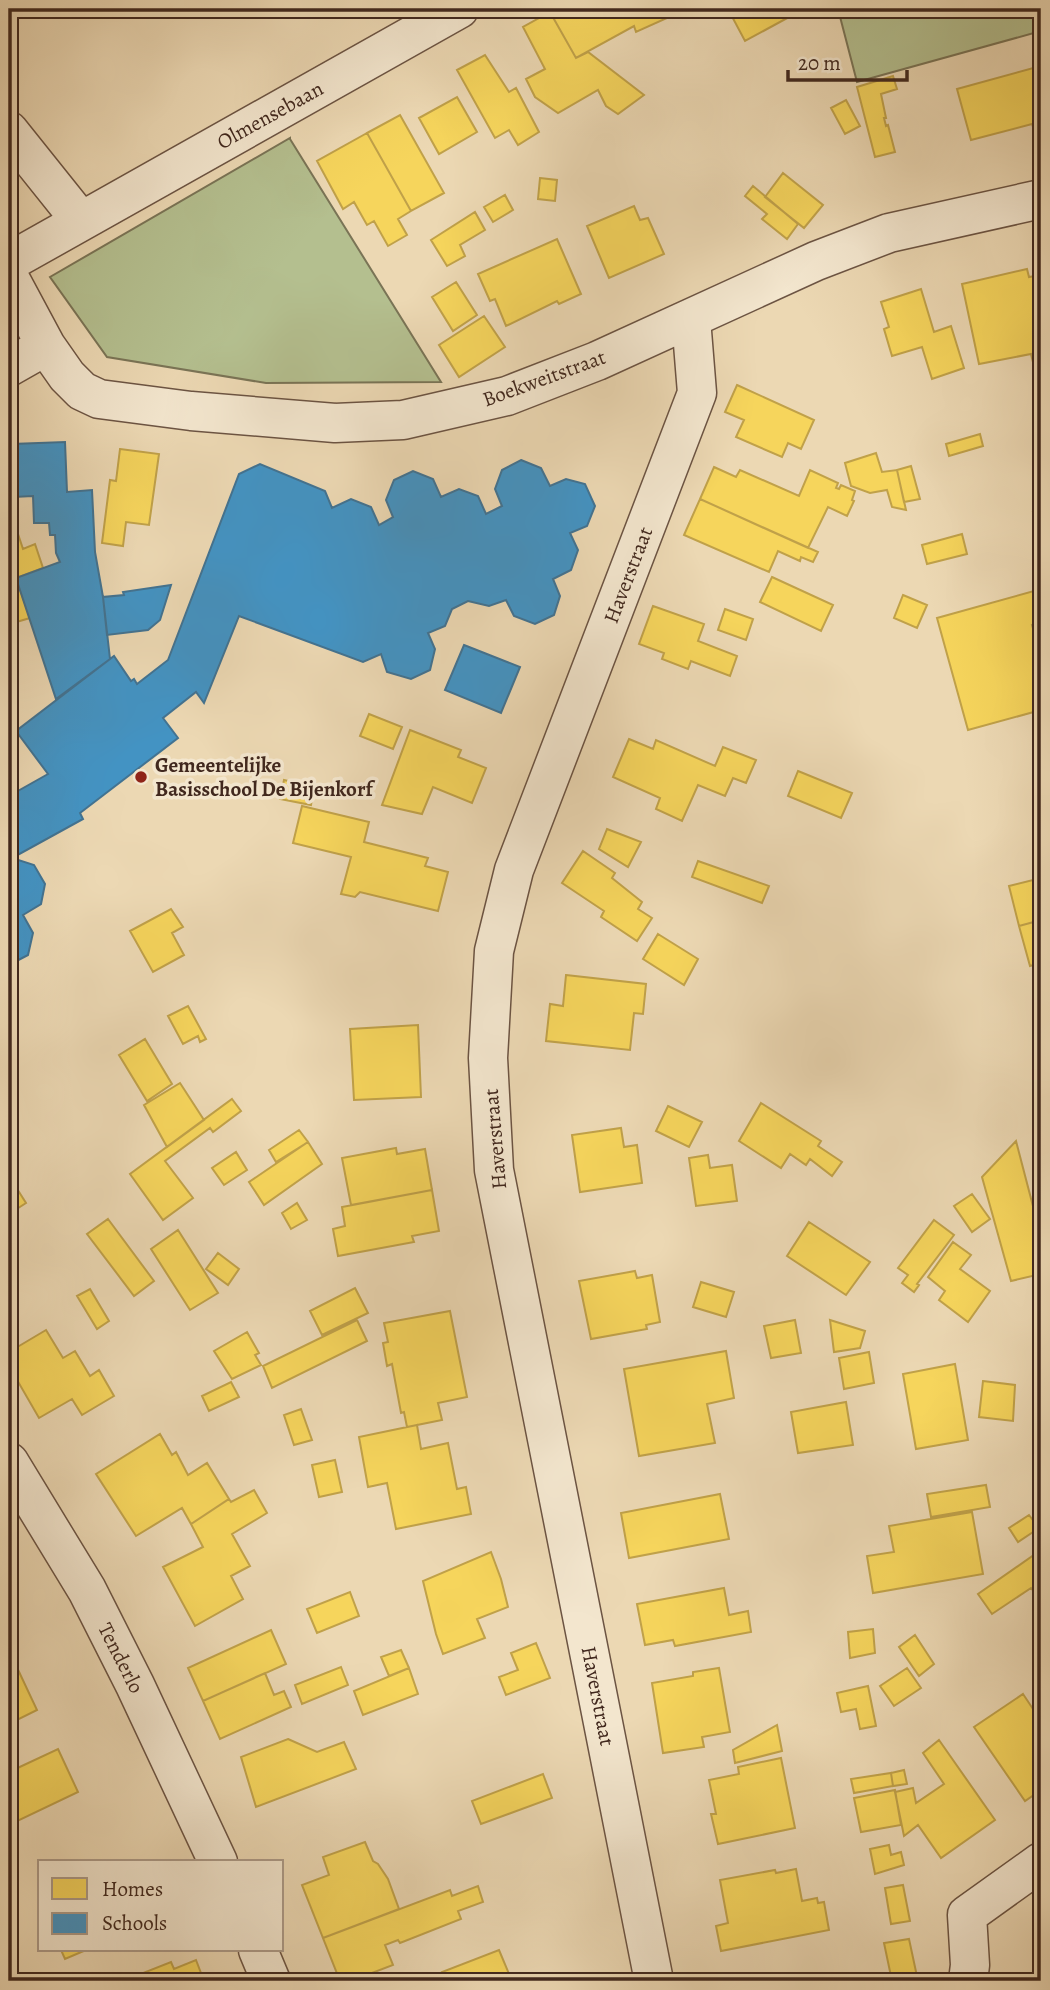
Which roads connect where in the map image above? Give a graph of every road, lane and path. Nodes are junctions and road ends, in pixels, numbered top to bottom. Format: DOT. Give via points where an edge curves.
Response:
graph roads {
  1 [pos="459,9"];
  2 [pos="9,131"];
  3 [pos="1041,199"];
  4 [pos="81,221"];
  5 [pos="9,262"];
  6 [pos="9,277"];
  7 [pos="691,319"];
  8 [pos="46,346"];
  9 [pos="9,367"];
  10 [pos="9,1462"];
  11 [pos="217,1860"];
  12 [pos="1041,1862"];
  13 [pos="259,1952"];
  14 [pos="271,1981"];
  15 [pos="654,1981"];
  16 [pos="968,1981"];
  1 -- 4 [label="street, Olmensebaan"];
  2 -- 4 [label="street"];
  3 -- 7 [label="street, Boekweitstraat" via="889,233"];
  4 -- 5 [label="street, Olmensebaan"];
  6 -- 8 [label="street, Boekweitstraat"];
  7 -- 8 [label="street, Boekweitstraat" via="507,396 403,420 335,424 99,399 67,376"];
  7 -- 15 [label="street, Haverstraat" via="697,393 514,870 494,951 488,1058 495,1170"];
  8 -- 9 [label="street"];
  10 -- 11 [label="street, Tenderlo" via="87,1590"];
  12 -- 16 [label="street" via="967,1915"];
  13 -- 14 [label="street"];
}
